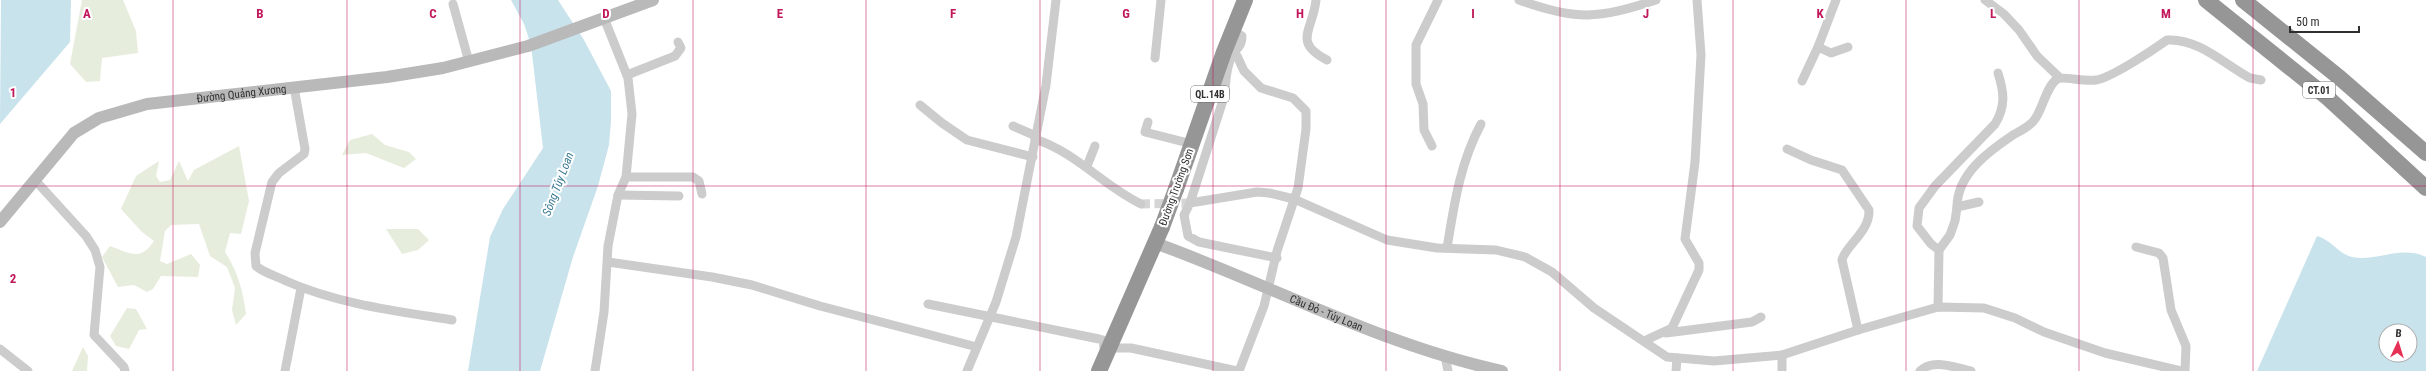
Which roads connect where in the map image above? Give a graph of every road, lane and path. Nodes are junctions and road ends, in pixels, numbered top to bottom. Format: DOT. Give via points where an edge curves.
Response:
graph roads {
  1 [pos="653,0"];
  2 [pos="1056,0"];
  3 [pos="1160,0"];
  4 [pos="1245,0"];
  5 [pos="1316,0"];
  6 [pos="1438,0"];
  7 [pos="1519,0"];
  8 [pos="1656,0"];
  9 [pos="1697,0"];
  10 [pos="1836,0"];
  11 [pos="1985,0"];
  12 [pos="2206,0"];
  13 [pos="2243,0"];
  14 [pos="2258,0"];
  15 [pos="453,4"];
  16 [pos="619,6"];
  17 [pos="600,19"];
  18 [pos="1233,31"];
  19 [pos="678,42"];
  20 [pos="1818,47"];
  21 [pos="1848,47"];
  22 [pos="1233,54"];
  23 [pos="1155,58"];
  24 [pos="1327,60"];
  25 [pos="469,62"];
  26 [pos="1998,73"];
  27 [pos="628,75"];
  28 [pos="2060,78"];
  29 [pos="2340,78"];
  30 [pos="2260,80"];
  31 [pos="1802,81"];
  32 [pos="294,88"];
  33 [pos="920,105"];
  34 [pos="1148,122"];
  35 [pos="1481,124"];
  36 [pos="1013,126"];
  37 [pos="1036,137"];
  38 [pos="1192,144"];
  39 [pos="1095,146"];
  40 [pos="1432,146"];
  41 [pos="1787,149"];
  42 [pos="2426,153"];
  43 [pos="1033,157"];
  44 [pos="1087,166"];
  45 [pos="626,177"];
  46 [pos="35,180"];
  47 [pos="2426,188"];
  48 [pos="702,194"];
  49 [pos="618,195"];
  50 [pos="679,196"];
  51 [pos="1294,199"];
  52 [pos="1979,202"];
  53 [pos="1190,203"];
  54 [pos="1141,204"];
  55 [pos="1957,207"];
  56 [pos="2,217"];
  57 [pos="1155,243"];
  58 [pos="2136,247"];
  59 [pos="1447,248"];
  60 [pos="1939,250"];
  61 [pos="1276,258"];
  62 [pos="608,262"];
  63 [pos="301,288"];
  64 [pos="1267,288"];
  65 [pos="928,304"];
  66 [pos="1938,307"];
  67 [pos="1761,317"];
  68 [pos="989,318"];
  69 [pos="452,320"];
  70 [pos="1858,330"];
  71 [pos="1662,334"];
  72 [pos="1644,341"];
  73 [pos="977,347"];
  74 [pos="0,349"];
  75 [pos="1108,350"];
  76 [pos="1782,355"];
  77 [pos="1445,356"];
  78 [pos="1677,358"];
  79 [pos="1199,362"];
  80 [pos="28,371"];
  81 [pos="125,371"];
  82 [pos="285,371"];
  83 [pos="595,371"];
  84 [pos="967,371"];
  85 [pos="1099,371"];
  86 [pos="1194,371"];
  87 [pos="1238,371"];
  88 [pos="1448,371"];
  89 [pos="1502,371"];
  90 [pos="1676,371"];
  91 [pos="1782,371"];
  92 [pos="1920,371"];
  93 [pos="1971,371"];
  94 [pos="2181,371"];
  95 [pos="2185,371"];
  1 -- 16 [label="street"];
  2 -- 37 [label="street" via="1046,85"];
  3 -- 23 [label="street"];
  4 -- 18 [label="highway, Đường Trường Sơn / QL.14B"];
  5 -- 24 [label="street" via="1306,39 1313,52"];
  6 -- 40 [label="street" via="1416,45 1416,84 1423,104 1424,130"];
  7 -- 8 [label="street" via="1552,12 1576,16 1610,14"];
  9 -- 71 [label="street" via="1701,55 1695,162 1685,239 1699,263 1699,270 1672,328"];
  10 -- 20 [label="street"];
  11 -- 28 [label="street" via="2004,14 2037,56"];
  12 -- 47 [label="highway, CT.01" via="2328,98"];
  13 -- 29 [label="highway, CT.01"];
  14 -- 29 [label="highway"];
  15 -- 25 [label="street"];
  16 -- 17 [label="street"];
  17 -- 25 [label="street, Đường Quảng Xương" via="528,46"];
  17 -- 27 [label="street"];
  18 -- 22 [label="street" via="1242,36 1240,48"];
  18 -- 38 [label="highway, Đường Trường Sơn / QL.14B"];
  19 -- 27 [label="street" via="681,48 675,56"];
  20 -- 21 [label="street" via="1831,53"];
  20 -- 31 [label="street"];
  22 -- 51 [label="street" via="1237,56 1244,71 1261,88 1293,98 1306,111 1298,188"];
  22 -- 53 [label="street" via="1225,94"];
  25 -- 32 [label="street, Đường Quảng Xương" via="387,77"];
  26 -- 60 [label="street" via="2004,99 2002,113 1995,124 1935,186 1920,208 1917,226"];
  27 -- 45 [label="street" via="632,114"];
  28 -- 30 [label="street" via="2078,81 2097,80 2167,40 2173,40 2190,43 2250,78"];
  28 -- 55 [label="street" via="2052,86 2035,121 1989,153 1970,172 1959,191"];
  29 -- 42 [label="highway, CT.01"];
  32 -- 46 [label="street, Đường Quảng Xương" via="147,104 115,112 74,133"];
  32 -- 63 [label="street" via="304,154 272,182 255,253 256,266 261,270"];
  33 -- 43 [label="street" via="942,124 967,140"];
  34 -- 38 [label="street" via="1145,132"];
  35 -- 59 [label="street" via="1463,165"];
  36 -- 37 [label="street"];
  37 -- 43 [label="street"];
  37 -- 44 [label="street"];
  38 -- 57 [label="highway, Đường Trường Sơn / QL.14B, bridge"];
  39 -- 44 [label="street"];
  41 -- 70 [label="street" via="1845,173 1869,210 1862,232 1842,260"];
  43 -- 68 [label="street" via="1016,237"];
  44 -- 54 [label="street" via="1121,193"];
  45 -- 48 [label="street" via="693,177 698,180"];
  45 -- 49 [label="street"];
  46 -- 56 [label="street, Đường Quảng Xương"];
  46 -- 81 [label="street" via="82,231 95,250 100,267 94,335"];
  49 -- 50 [label="street"];
  49 -- 62 [label="street" via="608,246"];
  51 -- 53 [label="street" via="1257,192"];
  51 -- 59 [label="street" via="1386,240"];
  51 -- 61 [label="street"];
  52 -- 55 [label="street"];
  53 -- 61 [label="street" via="1184,214 1188,236 1205,244"];
  55 -- 60 [label="street" via="1950,235"];
  57 -- 64 [label="street, Cầu Đỏ - Túy Loan"];
  57 -- 75 [label="highway, Đường Trường Sơn / QL.14B"];
  58 -- 95 [label="street" via="2159,253 2164,258 2171,310 2186,346"];
  59 -- 72 [label="street" via="1496,250 1525,257 1552,272 1594,308"];
  60 -- 66 [label="street"];
  61 -- 64 [label="street"];
  62 -- 73 [label="street" via="752,285 820,306"];
  62 -- 83 [label="street"];
  63 -- 69 [label="street" via="360,304"];
  63 -- 82 [label="street"];
  64 -- 77 [label="street, Cầu Đỏ - Túy Loan" via="1378,333"];
  64 -- 87 [label="street" via="1264,306"];
  65 -- 68 [label="street"];
  66 -- 70 [label="street"];
  66 -- 94 [label="street" via="1984,308 2105,353"];
  67 -- 71 [label="street" via="1752,322"];
  68 -- 73 [label="street"];
  68 -- 75 [label="street" via="1103,340 1104,348"];
  70 -- 76 [label="street"];
  71 -- 72 [label="street"];
  72 -- 78 [label="street" via="1668,357"];
  73 -- 84 [label="street"];
  74 -- 80 [label="street"];
  75 -- 79 [label="street" via="1131,348"];
  75 -- 85 [label="highway, Đường Trường Sơn / QL.14B"];
  76 -- 78 [label="street" via="1714,361"];
  76 -- 91 [label="street"];
  77 -- 88 [label="street"];
  77 -- 89 [label="street, Cầu Đỏ - Túy Loan"];
  78 -- 90 [label="street"];
  79 -- 86 [label="street"];
  79 -- 87 [label="street"];
  92 -- 93 [label="street" via="1926,365 1936,364"];
}
